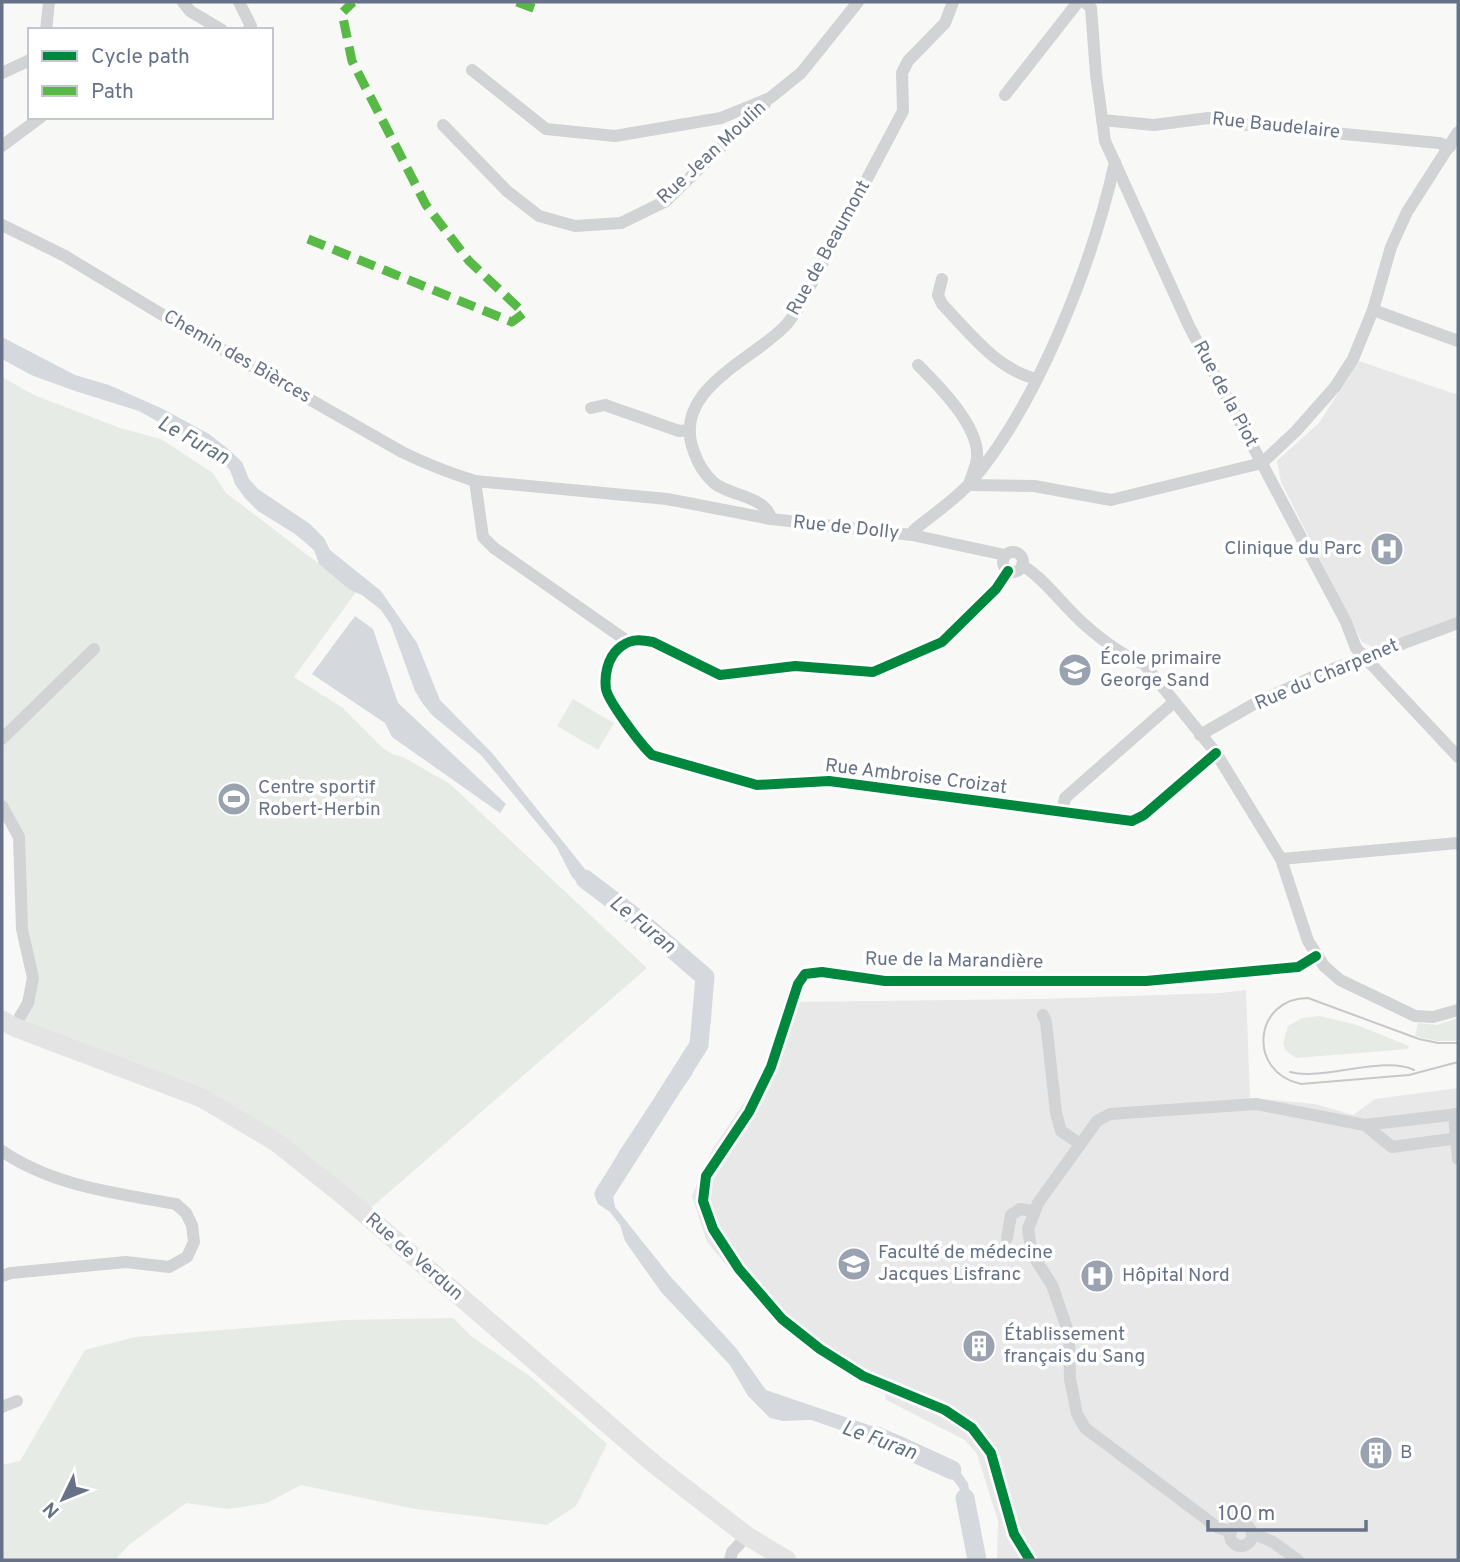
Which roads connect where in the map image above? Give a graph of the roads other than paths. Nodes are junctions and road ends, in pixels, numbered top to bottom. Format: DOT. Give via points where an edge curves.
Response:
graph roads {
  1 [pos="49,2"];
  2 [pos="183,2"];
  3 [pos="239,2"];
  4 [pos="858,2"];
  5 [pos="953,2"];
  6 [pos="1078,2"];
  7 [pos="1085,2"];
  8 [pos="46,28"];
  9 [pos="219,28"];
  10 [pos="250,28"];
  11 [pos="28,61"];
  12 [pos="472,70"];
  13 [pos="2,73"];
  14 [pos="1005,95"];
  15 [pos="770,98"];
  16 [pos="38,119"];
  17 [pos="1102,120"];
  18 [pos="443,125"];
  19 [pos="1458,132"];
  20 [pos="2,146"];
  21 [pos="1450,147"];
  22 [pos="1115,161"];
  23 [pos="2,225"];
  24 [pos="942,279"];
  25 [pos="1373,310"];
  26 [pos="1458,341"];
  27 [pos="918,365"];
  28 [pos="1037,379"];
  29 [pos="591,408"];
  30 [pos="689,430"];
  31 [pos="1262,463"];
  32 [pos="475,481"];
  33 [pos="968,485"];
  34 [pos="771,519"];
  35 [pos="912,535"];
  36 [pos="1005,555"];
  37 [pos="1022,565"];
  38 [pos="1009,570"];
  39 [pos="1458,623"];
  40 [pos="627,641"];
  41 [pos="94,649"];
  42 [pos="1365,657"];
  43 [pos="1174,702"];
  44 [pos="1200,735"];
  45 [pos="2,739"];
  46 [pos="1455,752"];
  47 [pos="1216,753"];
  48 [pos="2,806"];
  49 [pos="1062,812"];
  50 [pos="1458,843"];
  51 [pos="1281,859"];
  52 [pos="1316,956"];
  53 [pos="1458,1010"];
  54 [pos="1043,1016"];
  55 [pos="8,1023"];
  56 [pos="1456,1114"];
  57 [pos="1365,1125"];
  58 [pos="1457,1138"];
  59 [pos="1080,1144"];
  60 [pos="2,1151"];
  61 [pos="1458,1159"];
  62 [pos="1033,1211"];
  63 [pos="1007,1238"];
  64 [pos="2,1276"];
  65 [pos="17,1401"];
  66 [pos="2,1407"];
  67 [pos="1231,1532"];
  68 [pos="1252,1533"];
  69 [pos="747,1536"];
  70 [pos="1245,1545"];
  71 [pos="730,1560"];
  72 [pos="787,1560"];
  73 [pos="1030,1560"];
  74 [pos="1243,1560"];
  75 [pos="1298,1560"];
  1 -- 8 [label="street"];
  2 -- 9 [label="street"];
  3 -- 10 [label="street"];
  4 -- 15 [label="street, Rue Jean Moulin" via="801,73"];
  5 -- 30 [label="street, Rue de Beaumont" via="946,23 908,61 902,73 903,111 798,309 785,326 712,383 698,402"];
  6 -- 14 [label="street"];
  7 -- 17 [label="street, Rue de la Piot" via="1091,8"];
  11 -- 13 [label="street"];
  12 -- 15 [label="street, Rue Jean Moulin" via="546,129 615,136 721,118"];
  15 -- 18 [label="street, Rue Jean Moulin" via="666,201 621,223 575,226 539,216 507,191"];
  16 -- 20 [label="street"];
  17 -- 21 [label="street, Rue Baudelaire" via="1154,125 1208,118"];
  17 -- 22 [label="street, Rue de la Piot"];
  19 -- 21 [label="street"];
  21 -- 25 [label="street" via="1407,212 1391,247"];
  22 -- 28 [label="street, Rue de Dolly" via="1081,278"];
  22 -- 31 [label="street, Rue de la Piot" via="1189,326"];
  23 -- 32 [label="street, Chemin des Bièrces" via="65,256 402,452"];
  24 -- 28 [label="street" via="938,295 942,304 1002,364"];
  25 -- 26 [label="street"];
  25 -- 31 [label="street" via="1353,359 1335,387"];
  27 -- 33 [label="street" via="975,437 977,457"];
  28 -- 33 [label="street, Rue de Dolly" via="992,455"];
  29 -- 30 [label="street" via="605,405 679,431"];
  30 -- 34 [label="street" via="700,467 715,484 761,504"];
  31 -- 33 [label="street" via="1111,500 1034,486"];
  31 -- 42 [label="street, Rue de la Piot" via="1356,648"];
  32 -- 34 [label="street, Rue de Dolly" via="667,499"];
  32 -- 40 [label="street" via="483,537"];
  33 -- 35 [label="street, Rue de Dolly"];
  34 -- 35 [label="street, Rue de Dolly"];
  35 -- 36 [label="street"];
  36 -- 37 [label="street" via="1019,554"];
  36 -- 38 [label="street" via="1003,564"];
  37 -- 38 [label="street"];
  37 -- 43 [label="street" via="1085,625 1144,664"];
  38 -- 40 [label="street" via="942,642 873,672 795,666 720,675 653,642"];
  39 -- 42 [label="street, Rue du Charpenet"];
  40 -- 49 [label="street, Rue Ambroise Croizat" via="613,654 606,672 606,691 652,755 757,785 829,781"];
  41 -- 45 [label="street"];
  42 -- 44 [label="street, Rue du Charpenet" via="1266,698"];
  42 -- 46 [label="street, Rue de la Piot"];
  43 -- 44 [label="street"];
  43 -- 49 [label="street" via="1065,798"];
  44 -- 47 [label="street"];
  47 -- 49 [label="street, Rue Ambroise Croizat" via="1132,821"];
  47 -- 51 [label="street"];
  48 -- 55 [label="street" via="19,836 22,929 33,978 28,1003"];
  50 -- 51 [label="street"];
  51 -- 52 [label="street"];
  52 -- 53 [label="street" via="1340,980 1407,1013 1433,1017"];
  52 -- 73 [label="street, Rue de la Marandière" via="1297,967 1146,982 885,981 805,974 797,984 771,1067 749,1112 706,1176 703,1201 713,1229 739,1269 782,1318 863,1376 945,1410 972,1428 991,1453 1014,1534"];
  54 -- 59 [label="street" via="1061,1132"];
  55 -- 69 [label="main road, Rue de Verdun" via="202,1098 276,1142 654,1464"];
  56 -- 57 [label="street"];
  56 -- 58 [label="street"];
  57 -- 58 [label="street" via="1392,1147"];
  57 -- 59 [label="street" via="1256,1104 1198,1107 1110,1114 1097,1121"];
  58 -- 61 [label="street"];
  59 -- 62 [label="street"];
  60 -- 64 [label="street" via="69,1184 176,1204 192,1225 194,1242 187,1257 169,1267 126,1262"];
  62 -- 63 [label="street" via="1020,1209 1012,1215"];
  62 -- 67 [label="street" via="1028,1229 1032,1254 1052,1285 1069,1334 1070,1379 1077,1414 1085,1428 1217,1527"];
  65 -- 66 [label="street"];
  67 -- 68 [label="street" via="1241,1524"];
  67 -- 70 [label="street" via="1234,1542"];
  68 -- 70 [label="street"];
  68 -- 75 [label="street"];
  69 -- 71 [label="street"];
  69 -- 72 [label="main road, Rue de Verdun"];
  70 -- 74 [label="street"];
}
